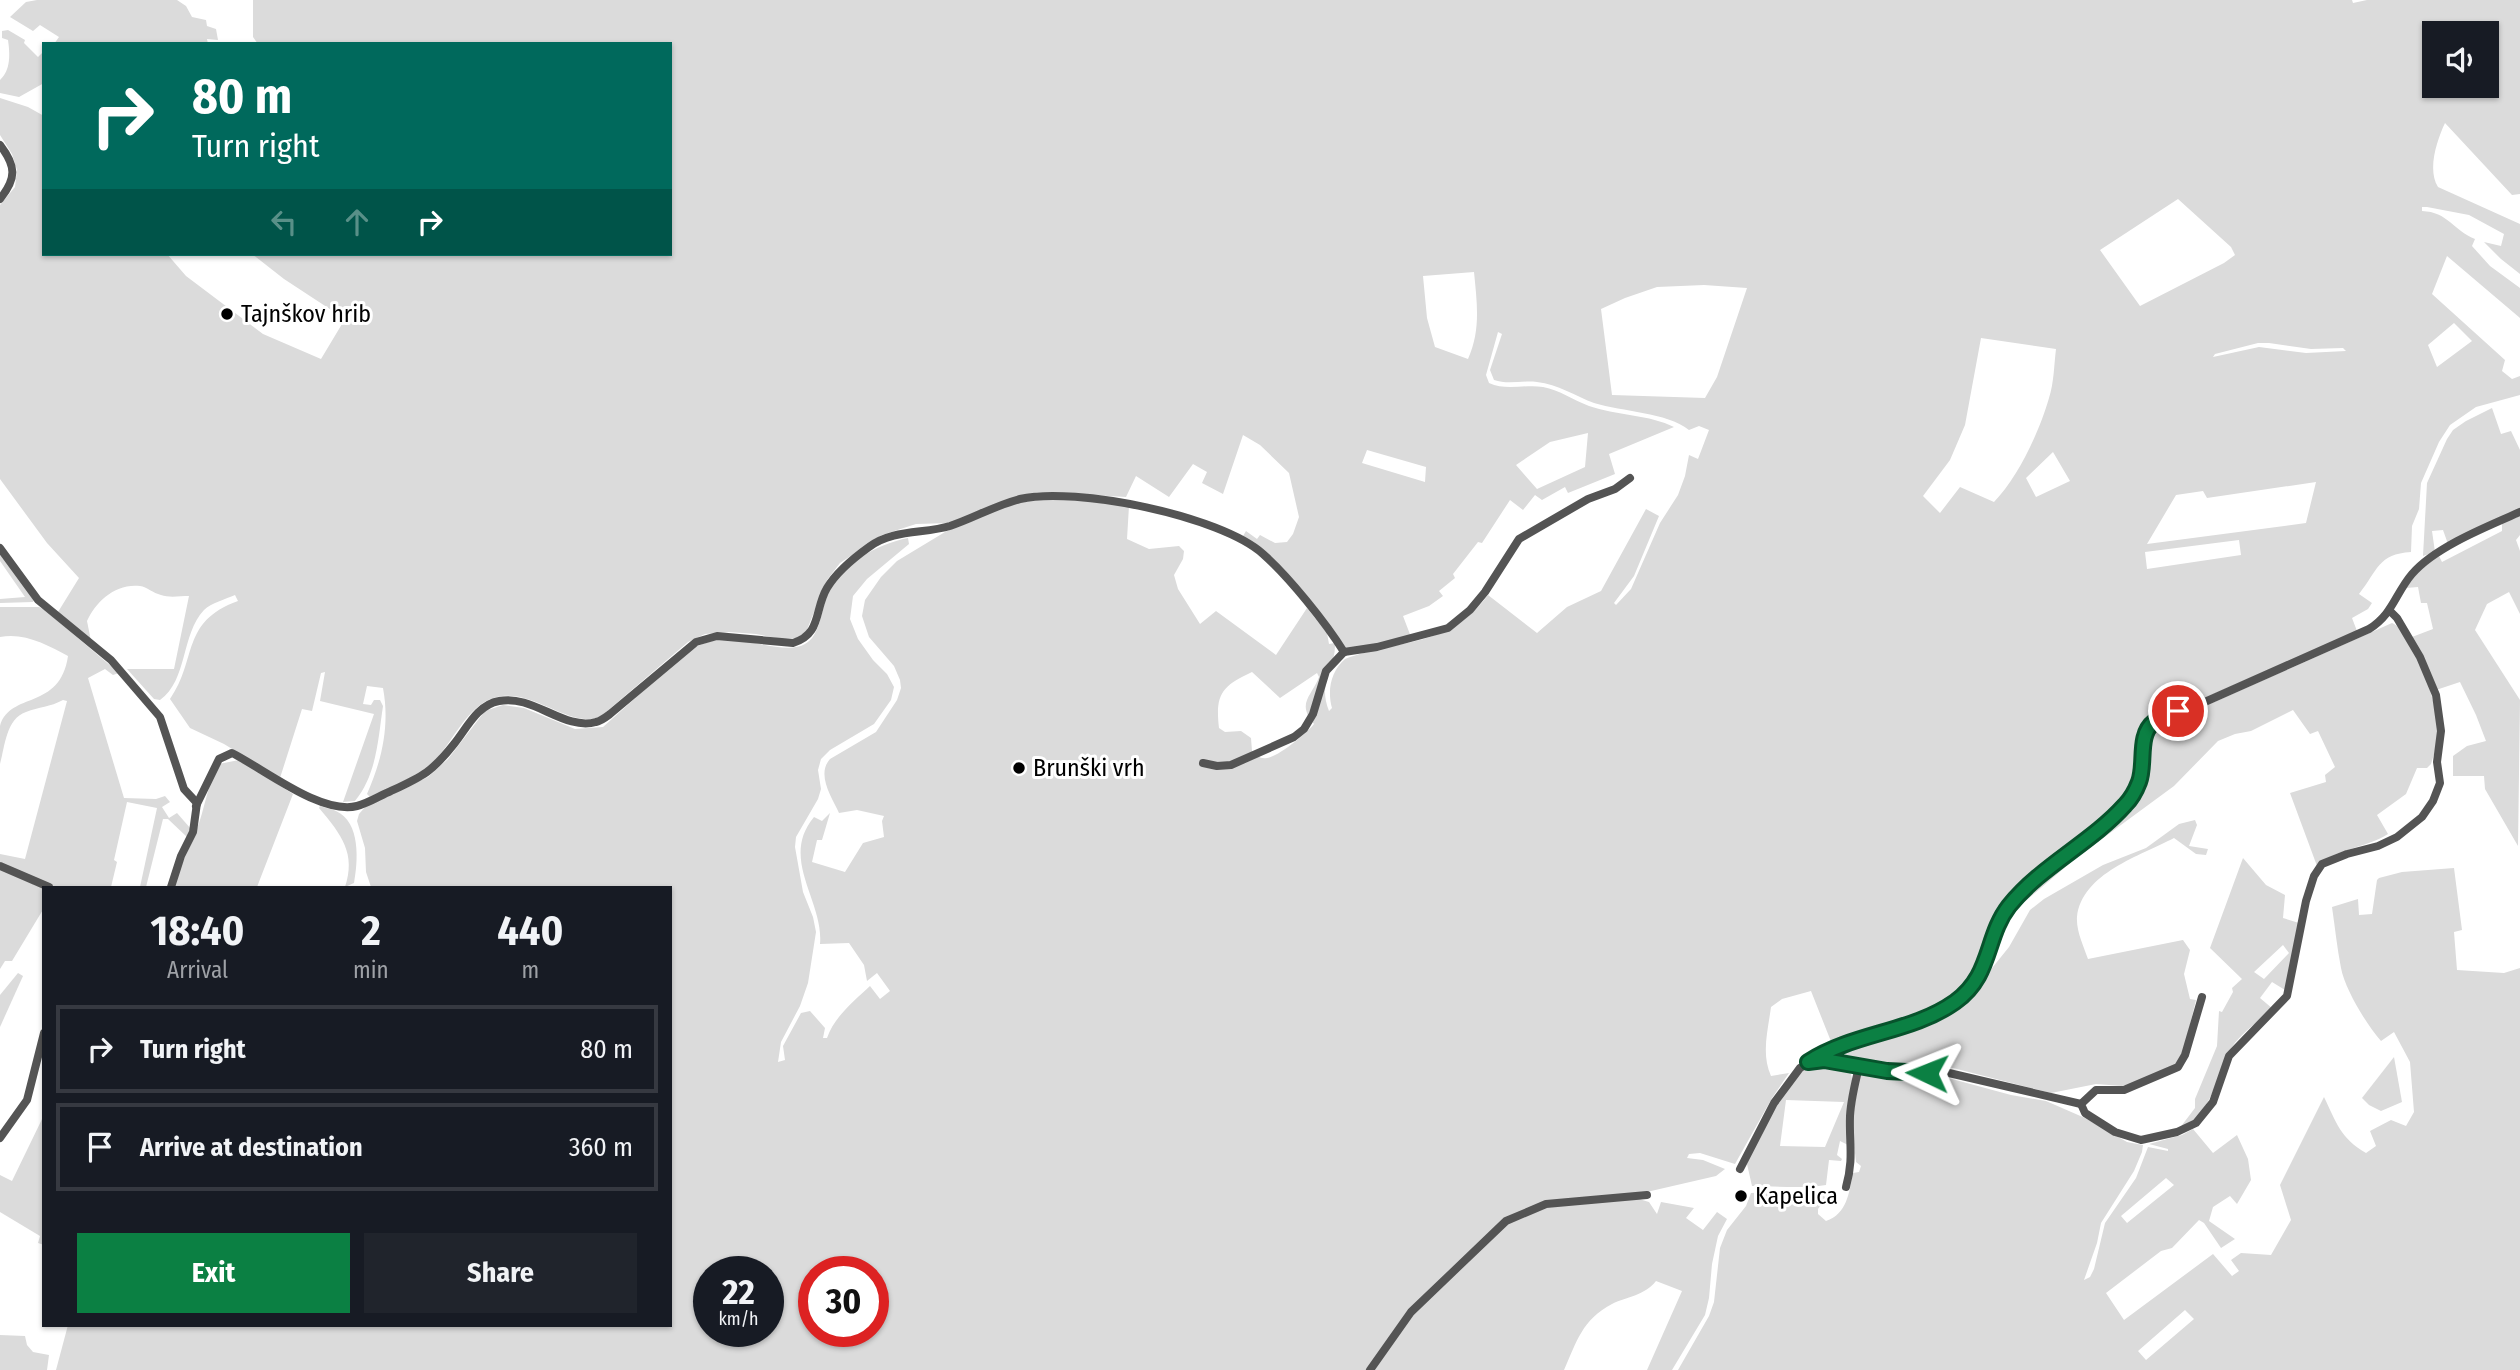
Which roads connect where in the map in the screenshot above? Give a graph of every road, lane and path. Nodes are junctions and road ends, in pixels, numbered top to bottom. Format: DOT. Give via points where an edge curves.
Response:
graph roads {
  1 [pos="0,145"];
  2 [pos="0,199"];
  3 [pos="1630,478"];
  4 [pos="2520,512"];
  5 [pos="0,548"];
  6 [pos="2390,611"];
  7 [pos="1344,652"];
  8 [pos="1203,763"];
  9 [pos="196,806"];
  10 [pos="0,866"];
  11 [pos="47,886"];
  12 [pos="171,886"];
  13 [pos="2202,997"];
  14 [pos="42,1041"];
  15 [pos="1808,1062"];
  16 [pos="1859,1067"];
  17 [pos="2081,1104"];
  18 [pos="0,1138"];
  19 [pos="1740,1169"];
  20 [pos="1846,1187"];
  21 [pos="1647,1195"];
  22 [pos="1370,1370"];
  1 -- 2 [label="street" via="11,160 13,177"];
  3 -- 7 [label="street" via="1519,539 1485,592 1448,628"];
  4 -- 6 [label="street" via="2420,566"];
  5 -- 9 [label="street" via="38,600 111,660 160,717 184,789"];
  6 -- 15 [label="street" via="2369,629 2154,721 2144,737 2142,769 2133,795 2014,900 1999,925 1983,970 1968,991 1930,1016 1835,1046"];
  6 -- 17 [label="street" via="2420,657 2436,695 2440,783 2433,801 2422,817 2397,837 2322,864 2306,901 2287,996 2229,1056 2213,1102 2196,1123 2141,1140 2115,1132 2085,1113"];
  7 -- 8 [label="street" via="1326,671 1312,714 1294,737 1231,765"];
  7 -- 9 [label="street" via="1262,553 1220,528 1088,496 1018,499 944,528 891,536 870,546 827,587 811,633 802,640 708,638 688,648 597,722 566,719 508,699 485,705 431,771 357,806 334,807 284,785 232,753 219,759"];
  9 -- 12 [label="street" via="192,832"];
  10 -- 11 [label="street"];
  13 -- 17 [label="street" via="2178,1067 2124,1090 2096,1090"];
  14 -- 18 [label="street" via="27,1100"];
  15 -- 16 [label="street" via="1824,1060"];
  15 -- 19 [label="street" via="1784,1087"];
  16 -- 17 [label="street" via="1949,1073"];
  16 -- 20 [label="street" via="1851,1102 1853,1152"];
  21 -- 22 [label="street" via="1546,1204 1506,1222 1411,1312"];
}
